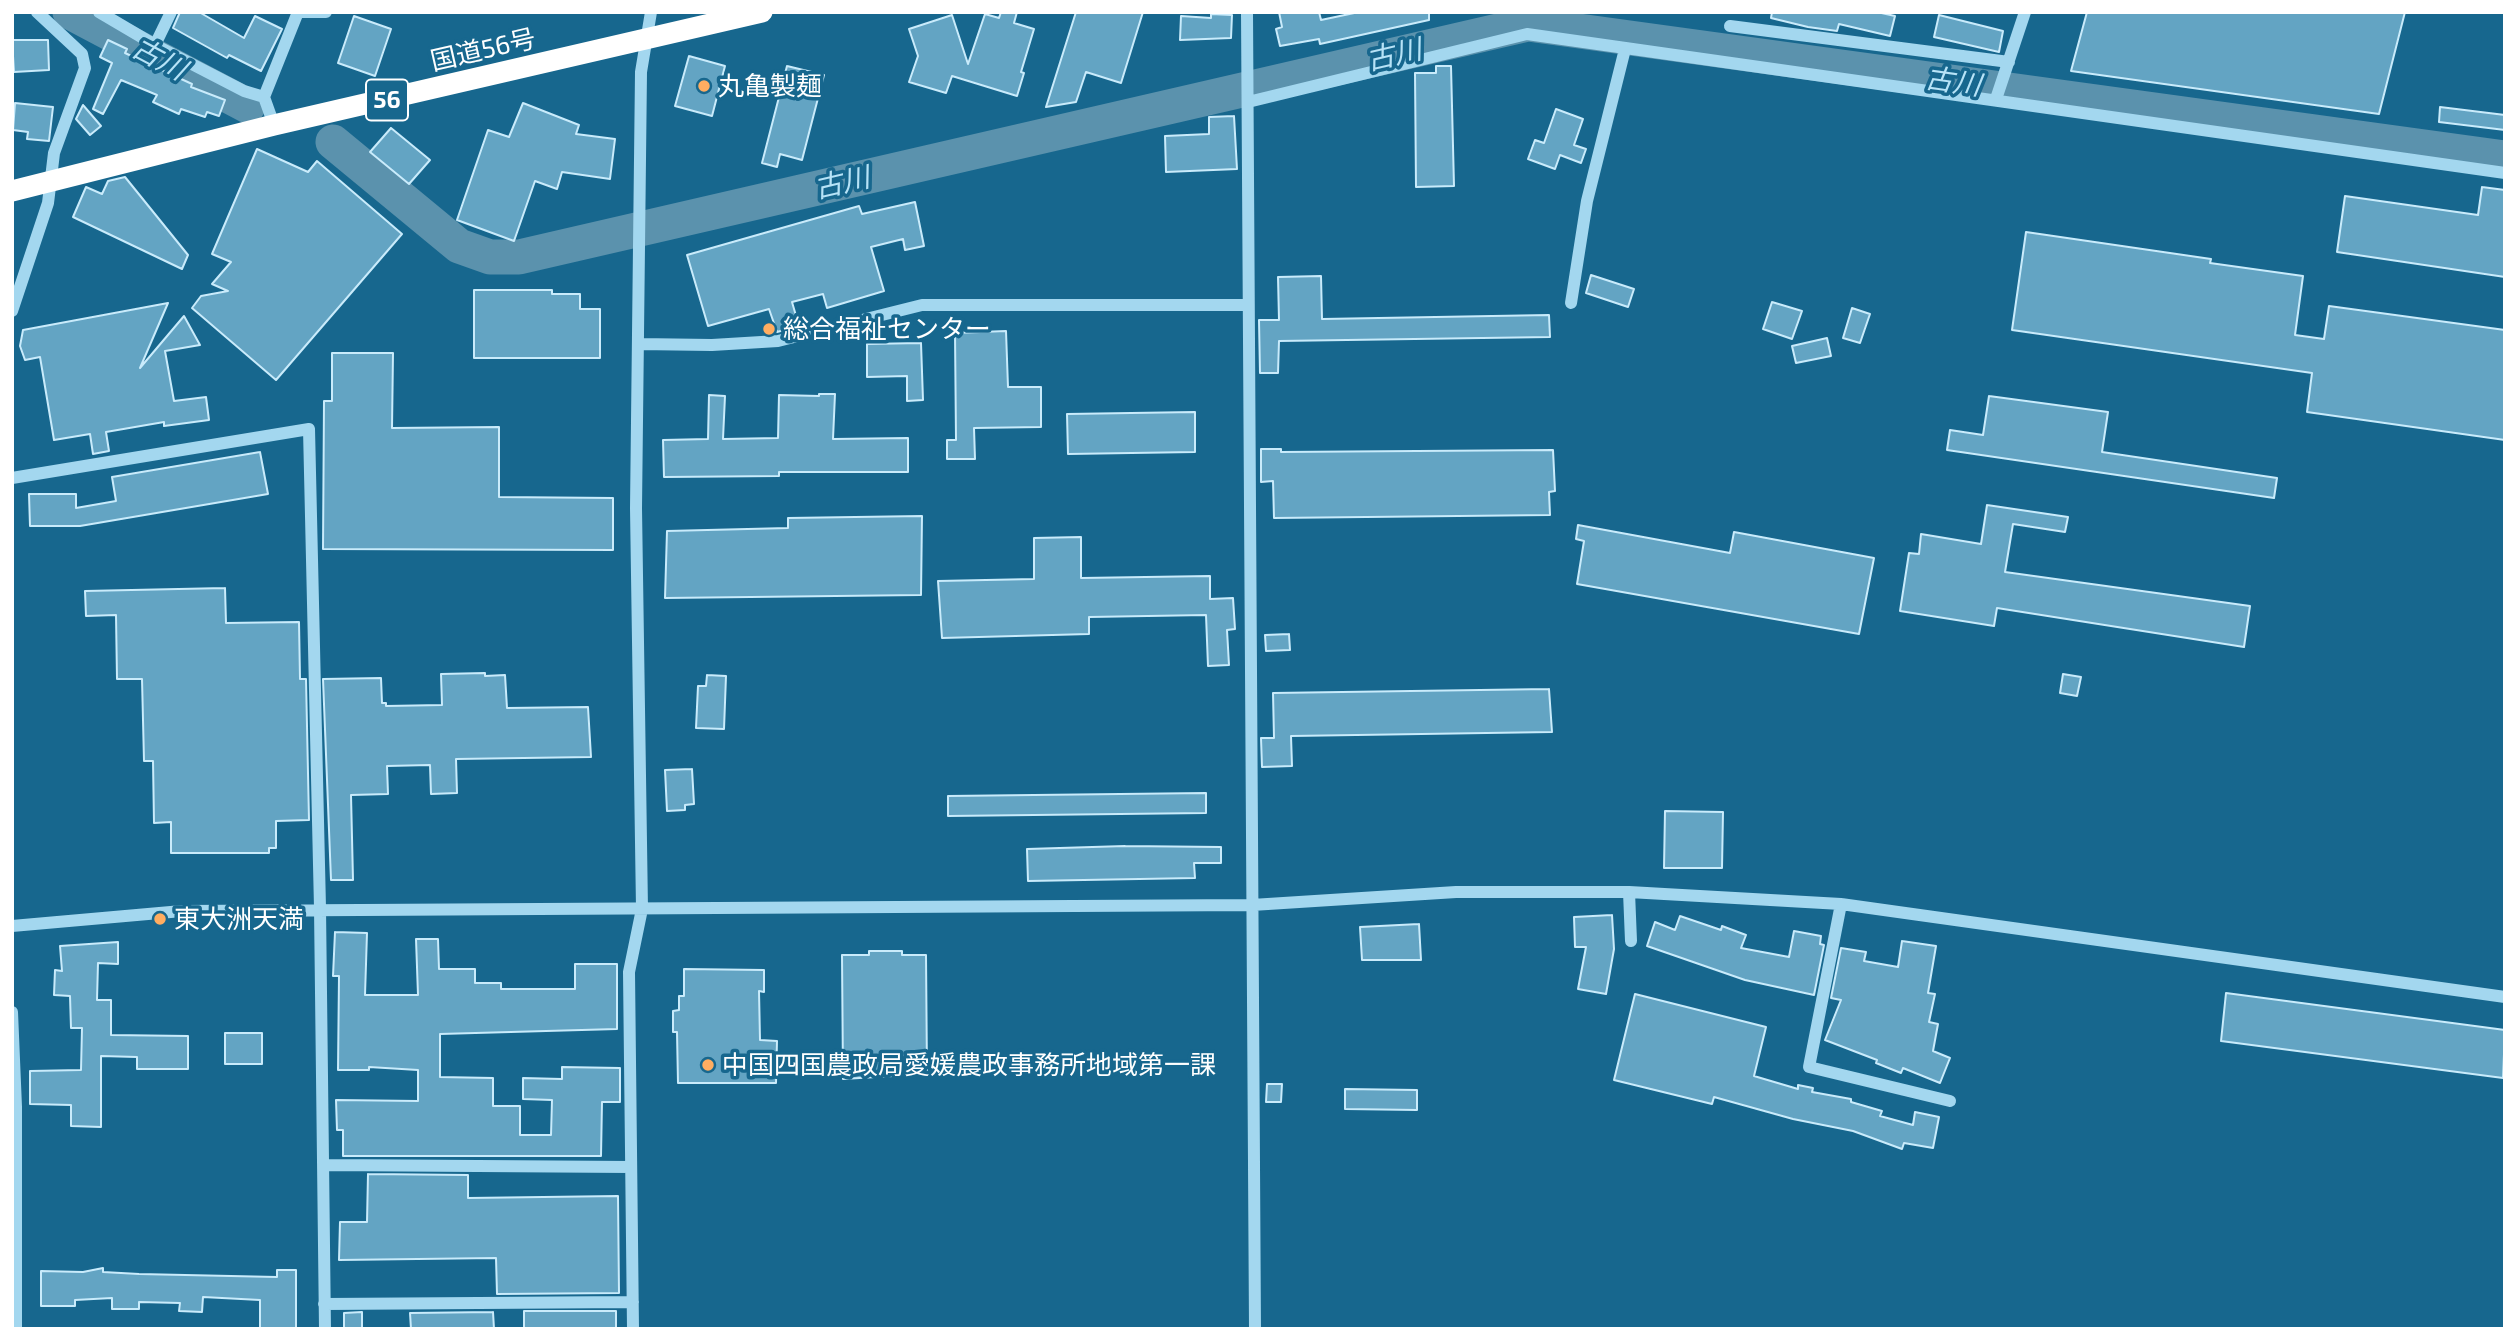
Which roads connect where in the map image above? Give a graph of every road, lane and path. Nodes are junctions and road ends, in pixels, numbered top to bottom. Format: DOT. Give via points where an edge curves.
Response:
graph roads {
  1 [pos="37,12"];
  2 [pos="99,12"];
  3 [pos="172,12"];
  4 [pos="298,12"];
  5 [pos="326,12"];
  6 [pos="651,12"];
  7 [pos="762,12"];
  8 [pos="1247,12"];
  9 [pos="2025,12"];
  10 [pos="1730,26"];
  11 [pos="646,40"];
  12 [pos="155,45"];
  13 [pos="1625,49"];
  14 [pos="2007,67"];
  15 [pos="1997,96"];
  16 [pos="264,97"];
  17 [pos="1248,98"];
  18 [pos="274,125"];
  19 [pos="2505,173"];
  20 [pos="48,183"];
  21 [pos="12,191"];
  22 [pos="1571,303"];
  23 [pos="1248,305"];
  24 [pos="12,311"];
  25 [pos="638,344"];
  26 [pos="12,478"];
  27 [pos="1629,892"];
  28 [pos="1841,904"];
  29 [pos="1252,905"];
  30 [pos="320,908"];
  31 [pos="642,909"];
  32 [pos="12,926"];
  33 [pos="1630,941"];
  34 [pos="2505,997"];
  35 [pos="12,1012"];
  36 [pos="1950,1101"];
  37 [pos="324,1165"];
  38 [pos="631,1167"];
  39 [pos="633,1302"];
  40 [pos="324,1304"];
  41 [pos="16,1329"];
  42 [pos="325,1329"];
  43 [pos="633,1329"];
  44 [pos="1255,1329"];
  1 -- 20 [label="street" via="82,54 85,68"];
  2 -- 12 [label="street"];
  3 -- 12 [label="street"];
  4 -- 5 [label="street"];
  4 -- 16 [label="street"];
  6 -- 11 [label="street"];
  7 -- 11 [label="highway, 国道56号 / 56"];
  8 -- 17 [label="street"];
  9 -- 14 [label="street"];
  10 -- 14 [label="street"];
  11 -- 18 [label="highway, 国道56号 / 56"];
  11 -- 25 [label="street" via="641,72"];
  12 -- 16 [label="street"];
  13 -- 15 [label="street"];
  13 -- 17 [label="street" via="1527,34"];
  13 -- 22 [label="street" via="1587,201"];
  14 -- 15 [label="street"];
  15 -- 19 [label="street"];
  16 -- 18 [label="street"];
  17 -- 23 [label="street"];
  18 -- 20 [label="highway, 国道56号 / 56"];
  20 -- 21 [label="highway, 国道56号 / 56"];
  20 -- 24 [label="street" via="48,202"];
  23 -- 25 [label="street" via="922,305 778,341"];
  23 -- 29 [label="street"];
  25 -- 31 [label="street" via="636,582"];
  26 -- 30 [label="street" via="309,429"];
  27 -- 28 [label="street"];
  27 -- 29 [label="street" via="1456,892"];
  27 -- 33 [label="street"];
  28 -- 34 [label="street"];
  28 -- 36 [label="street" via="1810,1067"];
  29 -- 31 [label="street"];
  29 -- 44 [label="street"];
  30 -- 31 [label="street"];
  30 -- 32 [label="street" via="182,911"];
  30 -- 37 [label="street"];
  31 -- 38 [label="street" via="629,972"];
  35 -- 41 [label="street"];
  37 -- 38 [label="street"];
  37 -- 40 [label="street"];
  38 -- 39 [label="street"];
  39 -- 40 [label="street"];
  39 -- 43 [label="street"];
  40 -- 42 [label="street"];
}
